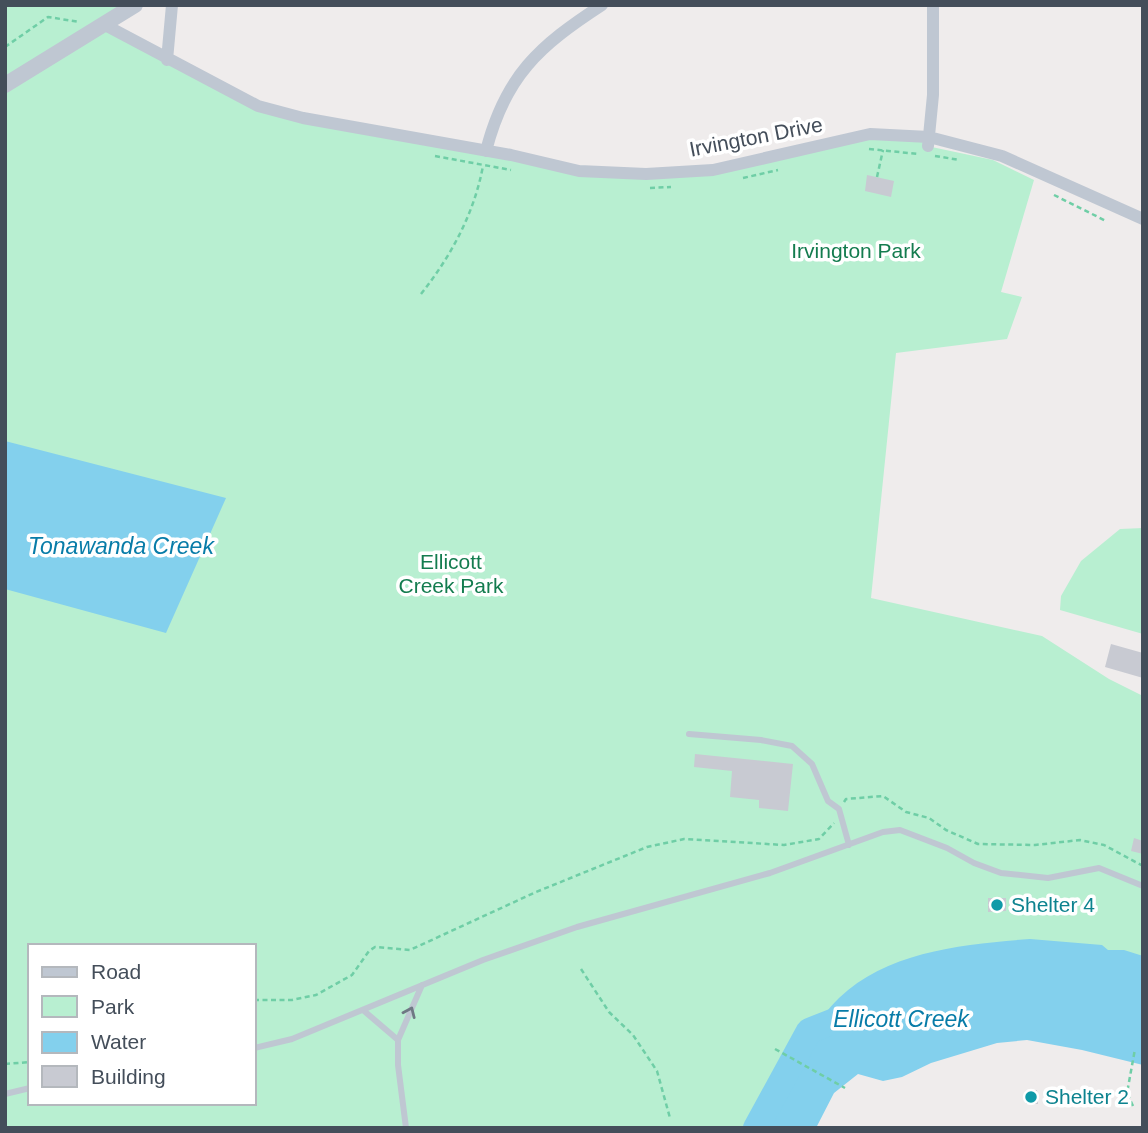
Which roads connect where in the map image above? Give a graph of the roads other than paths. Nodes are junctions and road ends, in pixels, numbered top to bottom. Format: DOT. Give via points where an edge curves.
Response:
graph roads {
  1 [pos="135,5"];
  2 [pos="172,5"];
  3 [pos="602,5"];
  4 [pos="933,5"];
  5 [pos="105,26"];
  6 [pos="167,60"];
  7 [pos="5,85"];
  8 [pos="929,142"];
  9 [pos="486,151"];
  10 [pos="1143,219"];
  11 [pos="689,734"];
  12 [pos="849,845"];
  13 [pos="1143,886"];
  14 [pos="422,984"];
  15 [pos="363,1010"];
  16 [pos="398,1040"];
  17 [pos="256,1048"];
  18 [pos="28,1088"];
  19 [pos="5,1094"];
  20 [pos="407,1128"];
  1 -- 5 [label="street"];
  2 -- 6 [label="street"];
  3 -- 9 [label="street" via="549,41 530,60 501,104"];
  4 -- 8 [label="street" via="935,62"];
  5 -- 6 [label="street, Irvington Drive"];
  5 -- 7 [label="street"];
  6 -- 9 [label="street, Irvington Drive" via="258,106"];
  8 -- 9 [label="street, Irvington Drive" via="870,134 713,170 646,174 579,171"];
  8 -- 10 [label="street, Irvington Drive" via="1002,156"];
  11 -- 12 [label="lane" via="792,747 812,764 828,801 839,809"];
  12 -- 13 [label="lane" via="900,830 1001,873 1048,878 1099,868"];
  12 -- 14 [label="lane" via="770,873 577,927"];
  14 -- 15 [label="lane"];
  16 -- 14 [label="lane, one-way"];
  15 -- 16 [label="lane"];
  15 -- 17 [label="lane" via="292,1039"];
  16 -- 20 [label="lane"];
  18 -- 19 [label="lane"];
}
